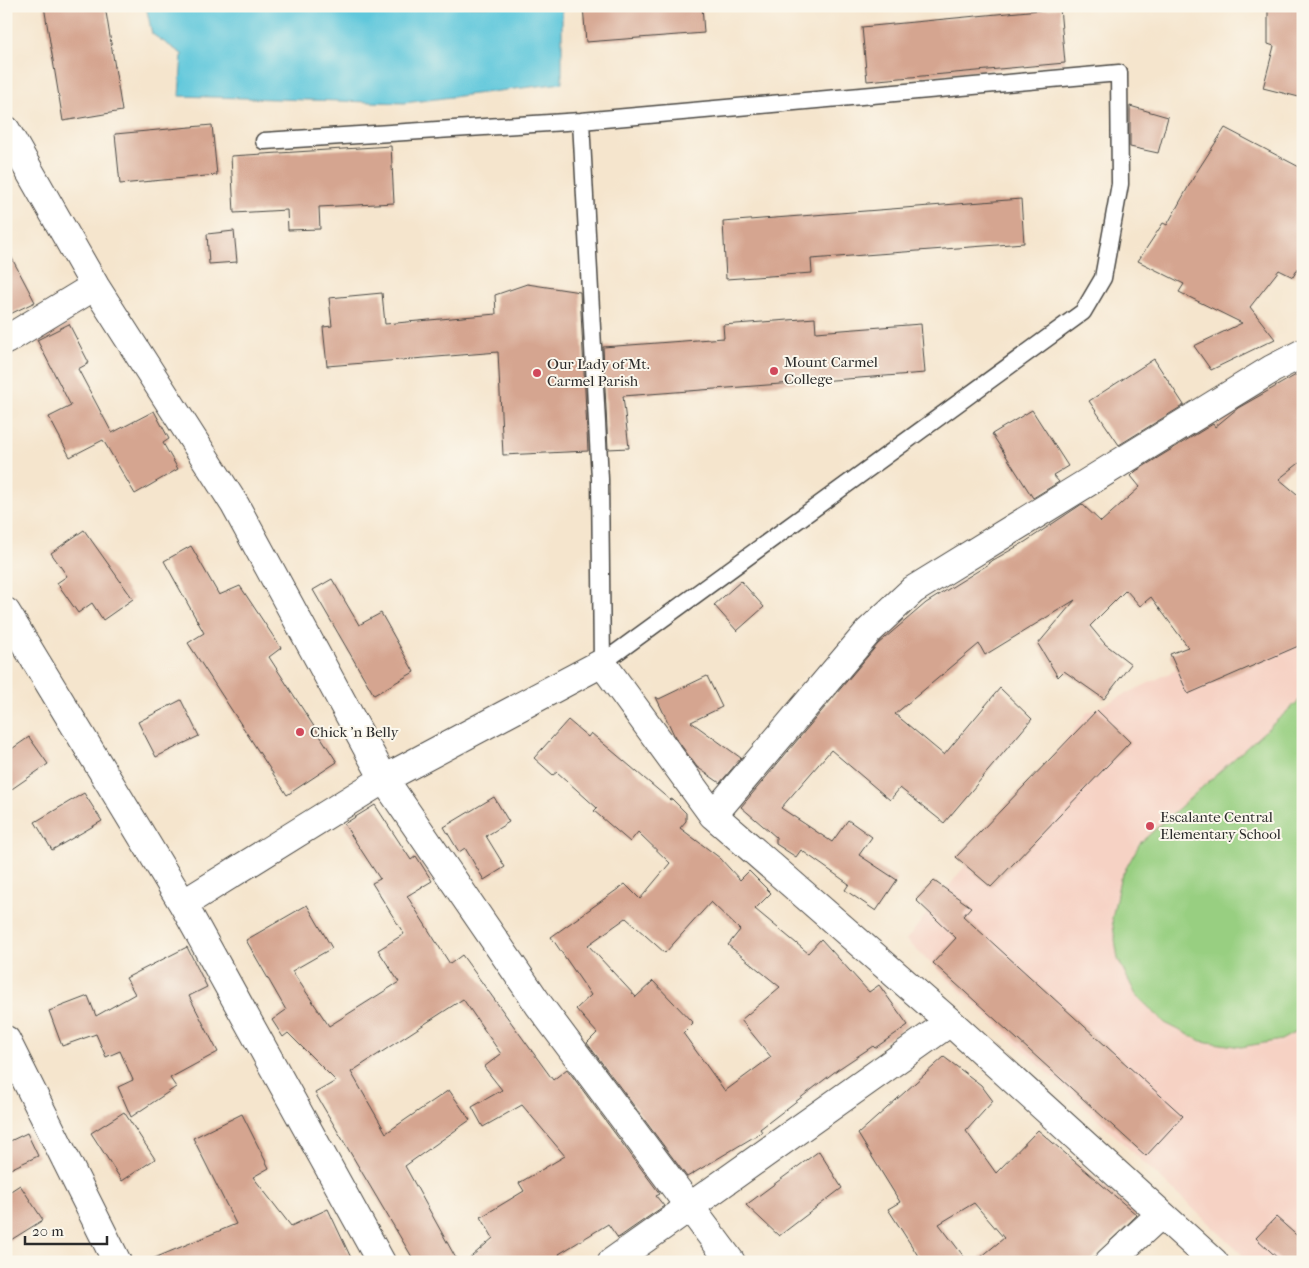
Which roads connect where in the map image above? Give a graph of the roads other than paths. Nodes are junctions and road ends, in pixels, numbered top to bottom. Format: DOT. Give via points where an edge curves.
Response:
graph roads {
  1 [pos="581,121"];
  2 [pos="6,130"];
  3 [pos="264,141"];
  4 [pos="95,286"];
  5 [pos="6,340"];
  6 [pos="1303,353"];
  7 [pos="6,612"];
  8 [pos="602,663"];
  9 [pos="384,779"];
  10 [pos="713,815"];
  11 [pos="183,904"];
  12 [pos="950,1022"];
  13 [pos="6,1040"];
  14 [pos="690,1205"];
  15 [pos="1160,1215"];
  16 [pos="117,1262"];
  17 [pos="381,1262"];
  18 [pos="612,1262"];
  19 [pos="731,1262"];
  20 [pos="1109,1262"];
  21 [pos="1214,1262"];
  1 -- 3 [label="lane"];
  1 -- 8 [label="lane" via="600,479"];
  1 -- 8 [label="lane" via="1119,73 1120,184 1103,278 1083,312"];
  2 -- 4 [label="street"];
  4 -- 5 [label="street"];
  4 -- 9 [label="street" via="235,505"];
  6 -- 10 [label="street" via="913,590 868,632"];
  7 -- 11 [label="street"];
  8 -- 9 [label="street"];
  8 -- 10 [label="street"];
  9 -- 11 [label="street"];
  9 -- 14 [label="street" via="539,1005"];
  10 -- 12 [label="street"];
  11 -- 17 [label="street"];
  12 -- 14 [label="street"];
  12 -- 15 [label="street"];
  13 -- 16 [label="street"];
  14 -- 18 [label="street"];
  14 -- 19 [label="street"];
  15 -- 20 [label="street"];
  15 -- 21 [label="street"];
}
